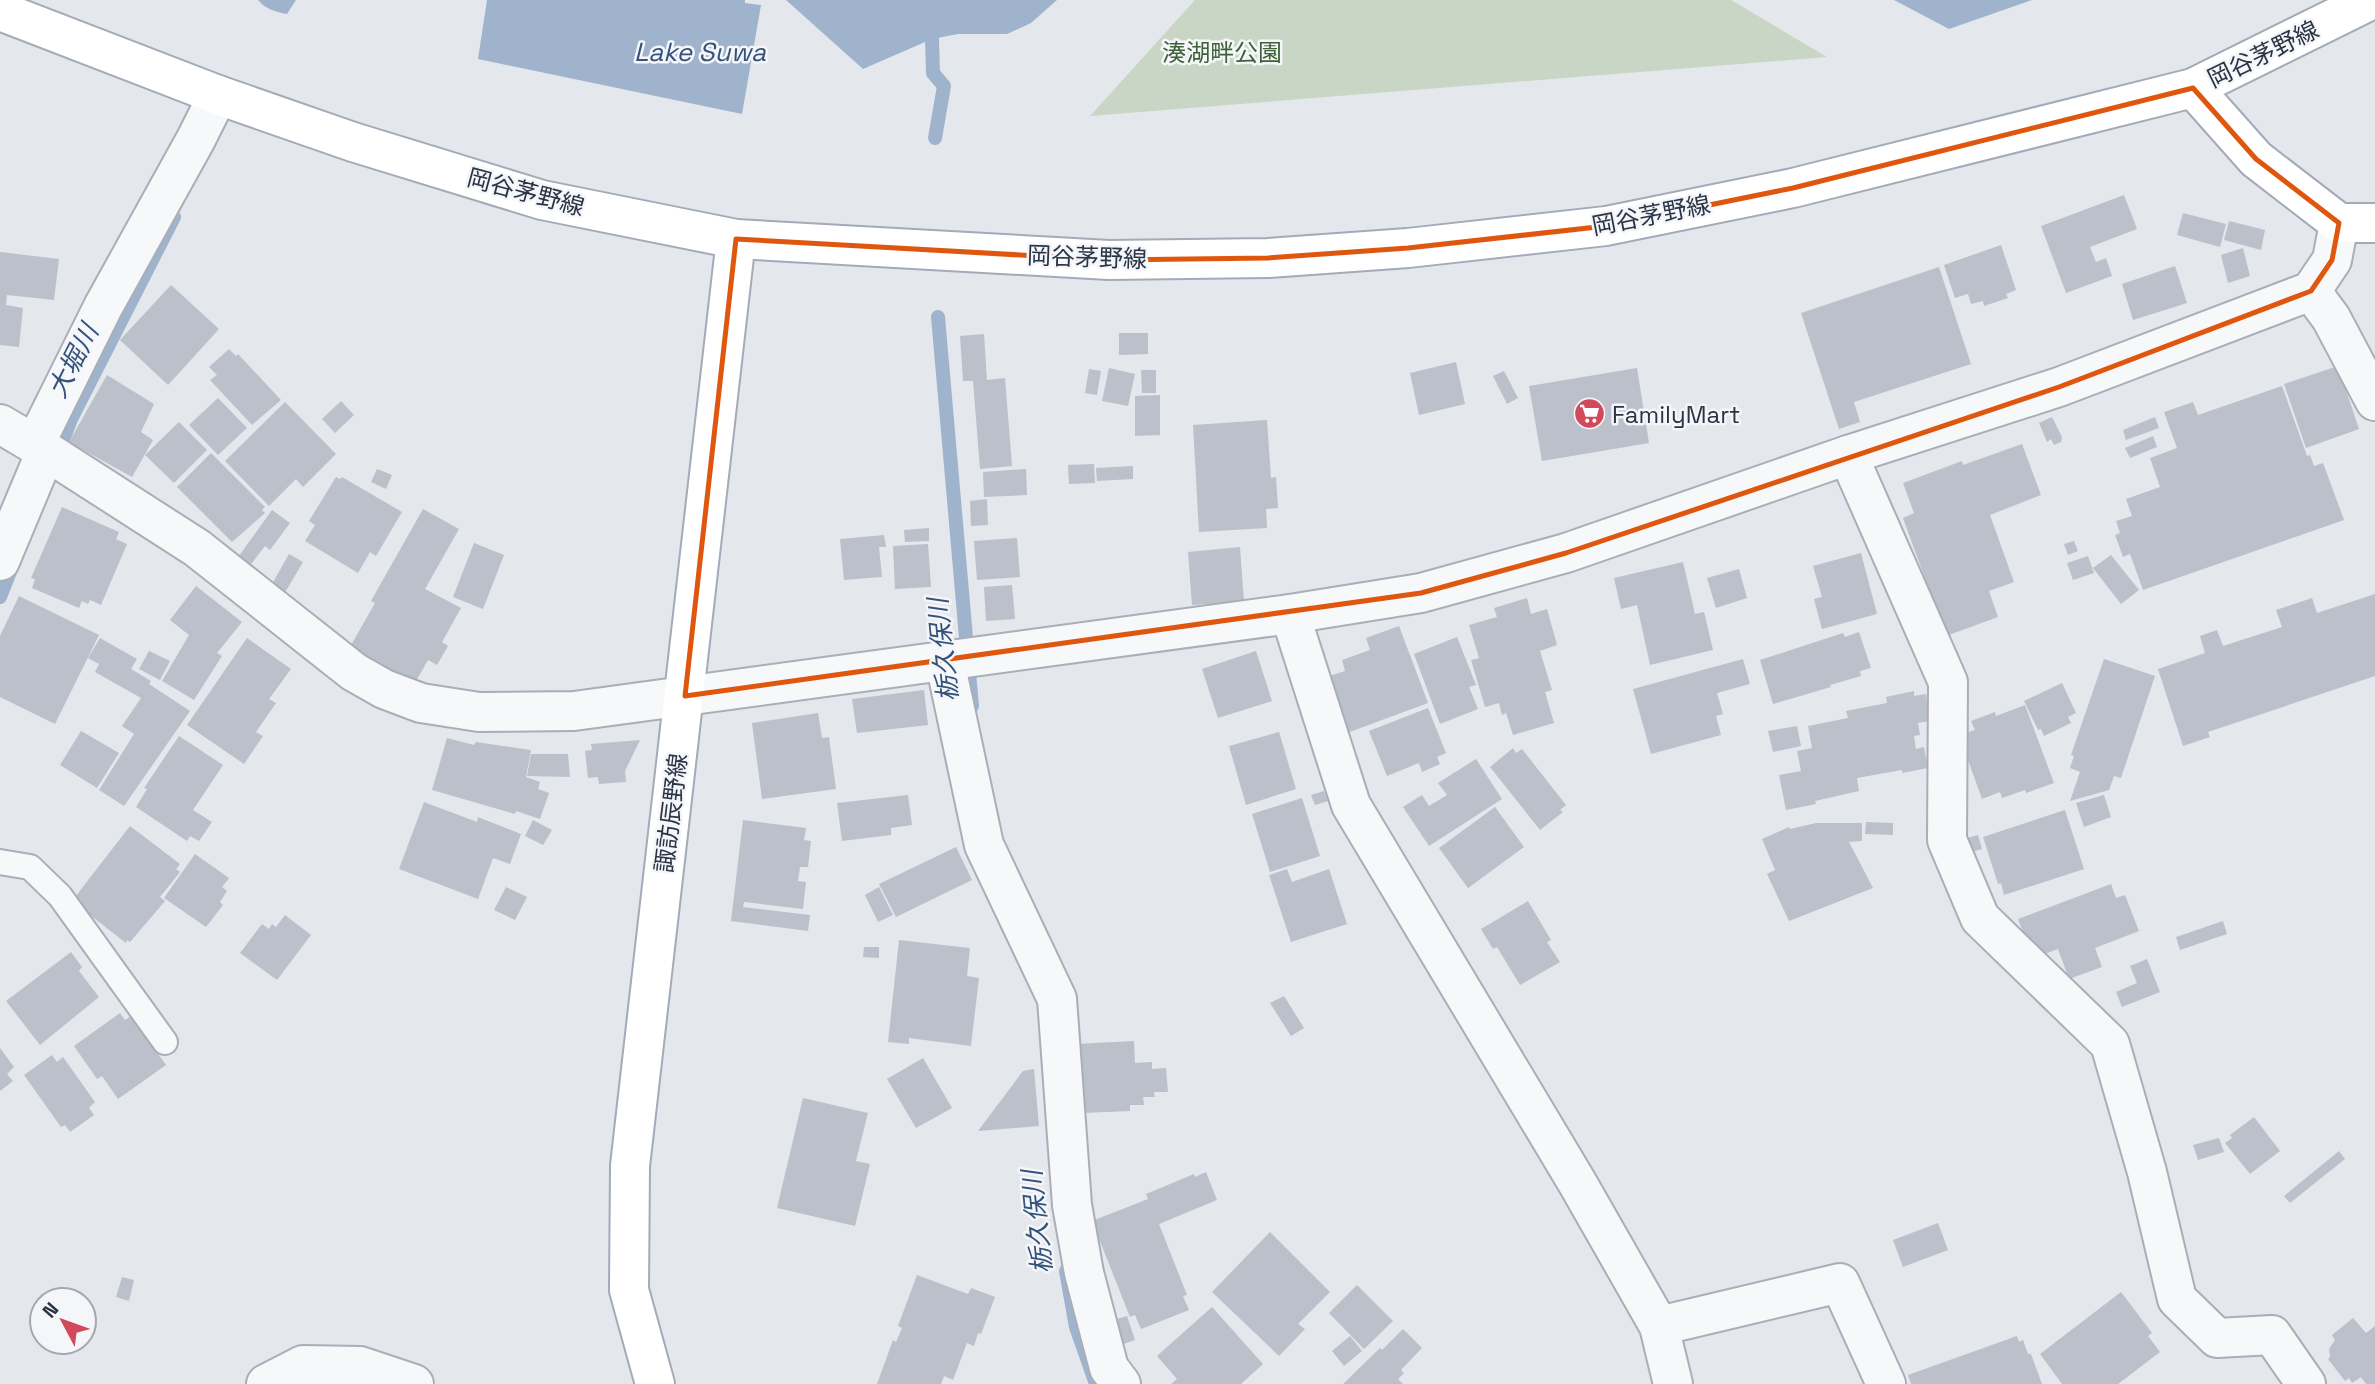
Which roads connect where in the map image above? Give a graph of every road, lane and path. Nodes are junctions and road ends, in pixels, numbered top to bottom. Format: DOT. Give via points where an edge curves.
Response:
graph roads {
  1 [pos="2371,0"];
  2 [pos="0,10"];
  3 [pos="2193,89"];
  4 [pos="218,96"];
  5 [pos="2357,223"];
  6 [pos="736,239"];
  7 [pos="2312,291"];
  8 [pos="2375,401"];
  9 [pos="0,424"];
  10 [pos="41,447"];
  11 [pos="1848,455"];
  12 [pos="0,561"];
  13 [pos="1290,614"];
  14 [pos="961,660"];
  15 [pos="685,696"];
  16 [pos="0,862"];
  17 [pos="165,1042"];
  18 [pos="1658,1326"];
  19 [pos="266,1384"];
  20 [pos="414,1384"];
  21 [pos="655,1384"];
  22 [pos="1121,1384"];
  23 [pos="1673,1384"];
  24 [pos="1886,1384"];
  25 [pos="2306,1384"];
  1 -- 3 [label="main road, 岡谷茅野線"];
  2 -- 4 [label="main road, 岡谷茅野線"];
  3 -- 5 [label="main road, 岡谷茅野線" via="2256,159"];
  3 -- 6 [label="main road, 岡谷茅野線" via="1793,188 1606,226 1408,248 1268,258 1108,260"];
  4 -- 6 [label="main road, 岡谷茅野線" via="542,200"];
  4 -- 10 [label="street" via="103,307"];
  5 -- 7 [label="street"];
  6 -- 15 [label="main road, 諏訪辰野線"];
  7 -- 8 [label="street"];
  7 -- 11 [label="street" via="2059,387"];
  9 -- 10 [label="street"];
  10 -- 12 [label="street"];
  10 -- 15 [label="street" via="197,548 354,672 384,689 421,703 479,712 574,711"];
  11 -- 13 [label="street" via="1566,553 1420,593"];
  11 -- 25 [label="street" via="1948,681 1947,840 1980,918 2110,1044 2178,1299 2217,1338 2272,1335"];
  13 -- 14 [label="street"];
  13 -- 18 [label="street" via="1351,805"];
  14 -- 15 [label="street"];
  14 -- 22 [label="street" via="984,845 1057,999 1072,1205 1109,1368"];
  15 -- 21 [label="main road, 諏訪辰野線" via="630,1166 629,1290"];
  16 -- 17 [label="lane" via="30,867 60,896"];
  18 -- 23 [label="street"];
  18 -- 24 [label="street" via="1840,1283"];
  19 -- 20 [label="street" via="303,1365 360,1366"];
}
